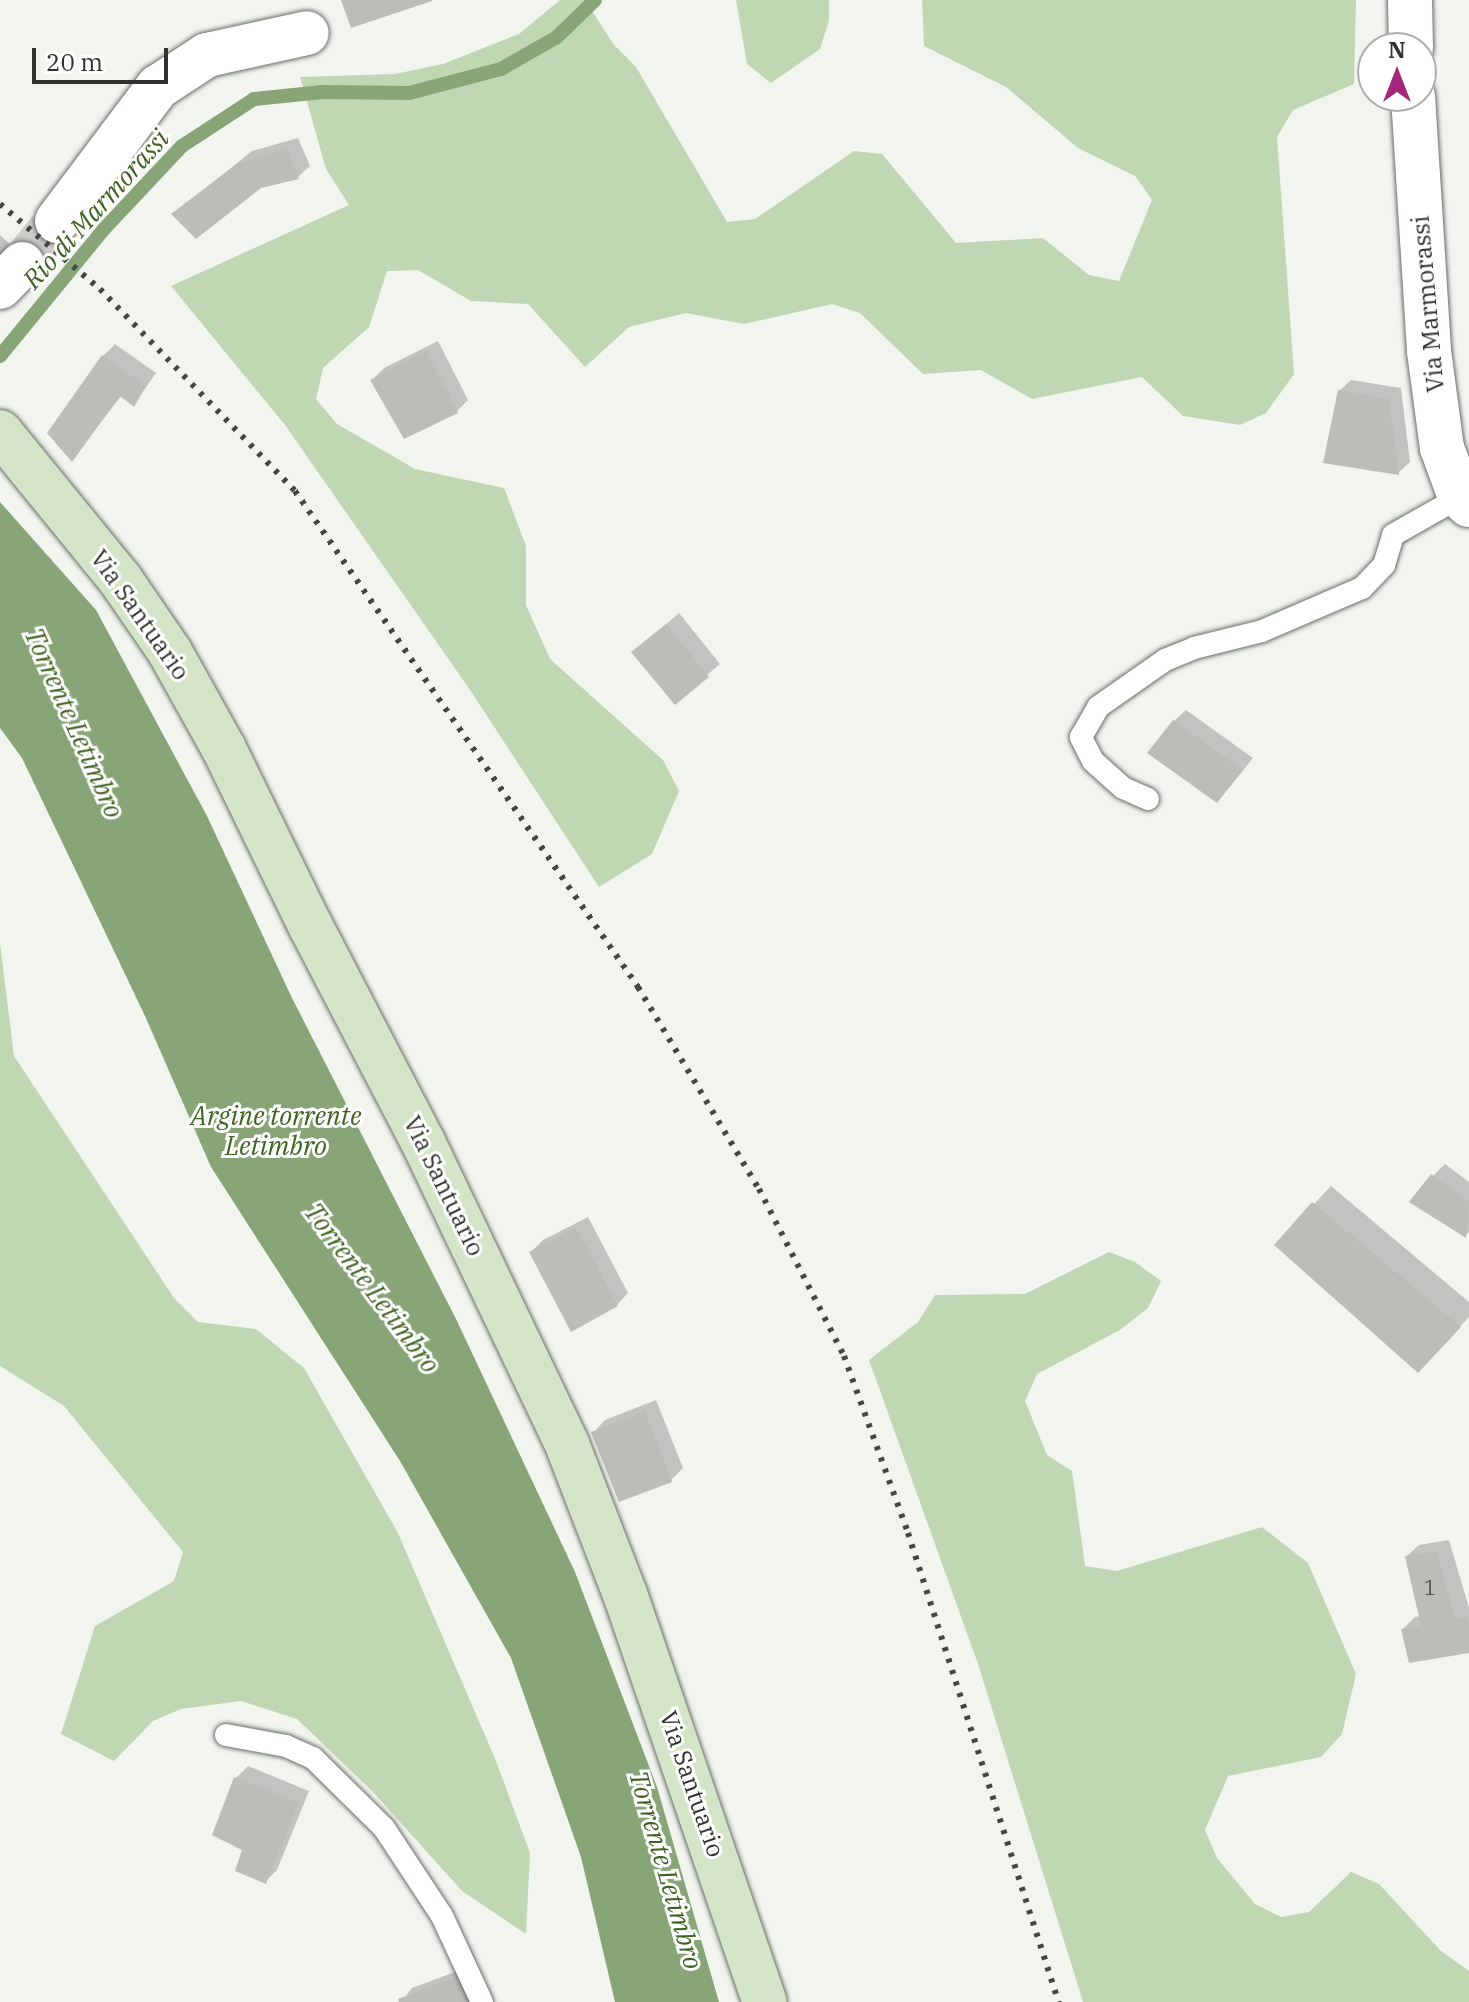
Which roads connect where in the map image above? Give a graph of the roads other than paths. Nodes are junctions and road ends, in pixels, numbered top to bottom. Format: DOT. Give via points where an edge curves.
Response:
graph roads {
  1 [pos="1410,0"];
  2 [pos="1411,32"];
  3 [pos="307,33"];
  4 [pos="1414,112"];
  5 [pos="57,221"];
  6 [pos="0,432"];
  7 [pos="1464,501"];
  8 [pos="1148,799"];
  9 [pos="226,1735"];
  10 [pos="482,2002"];
  11 [pos="765,2002"];
  1 -- 2 [label="street"];
  3 -- 5 [label="street" via="207,55 158,87"];
  4 -- 7 [label="street, Via Marmorassi" via="1429,351 1442,448"];
  6 -- 11 [label="main road, Via Santuario" via="120,579 170,652 423,1142 567,1444 631,1608"];
  7 -- 8 [label="lane" via="1393,535 1384,565 1362,588 1262,631 1165,660 1098,707 1081,737 1093,761 1114,782"];
  9 -- 10 [label="lane" via="286,1746 313,1758 384,1828 442,1916"];
}
